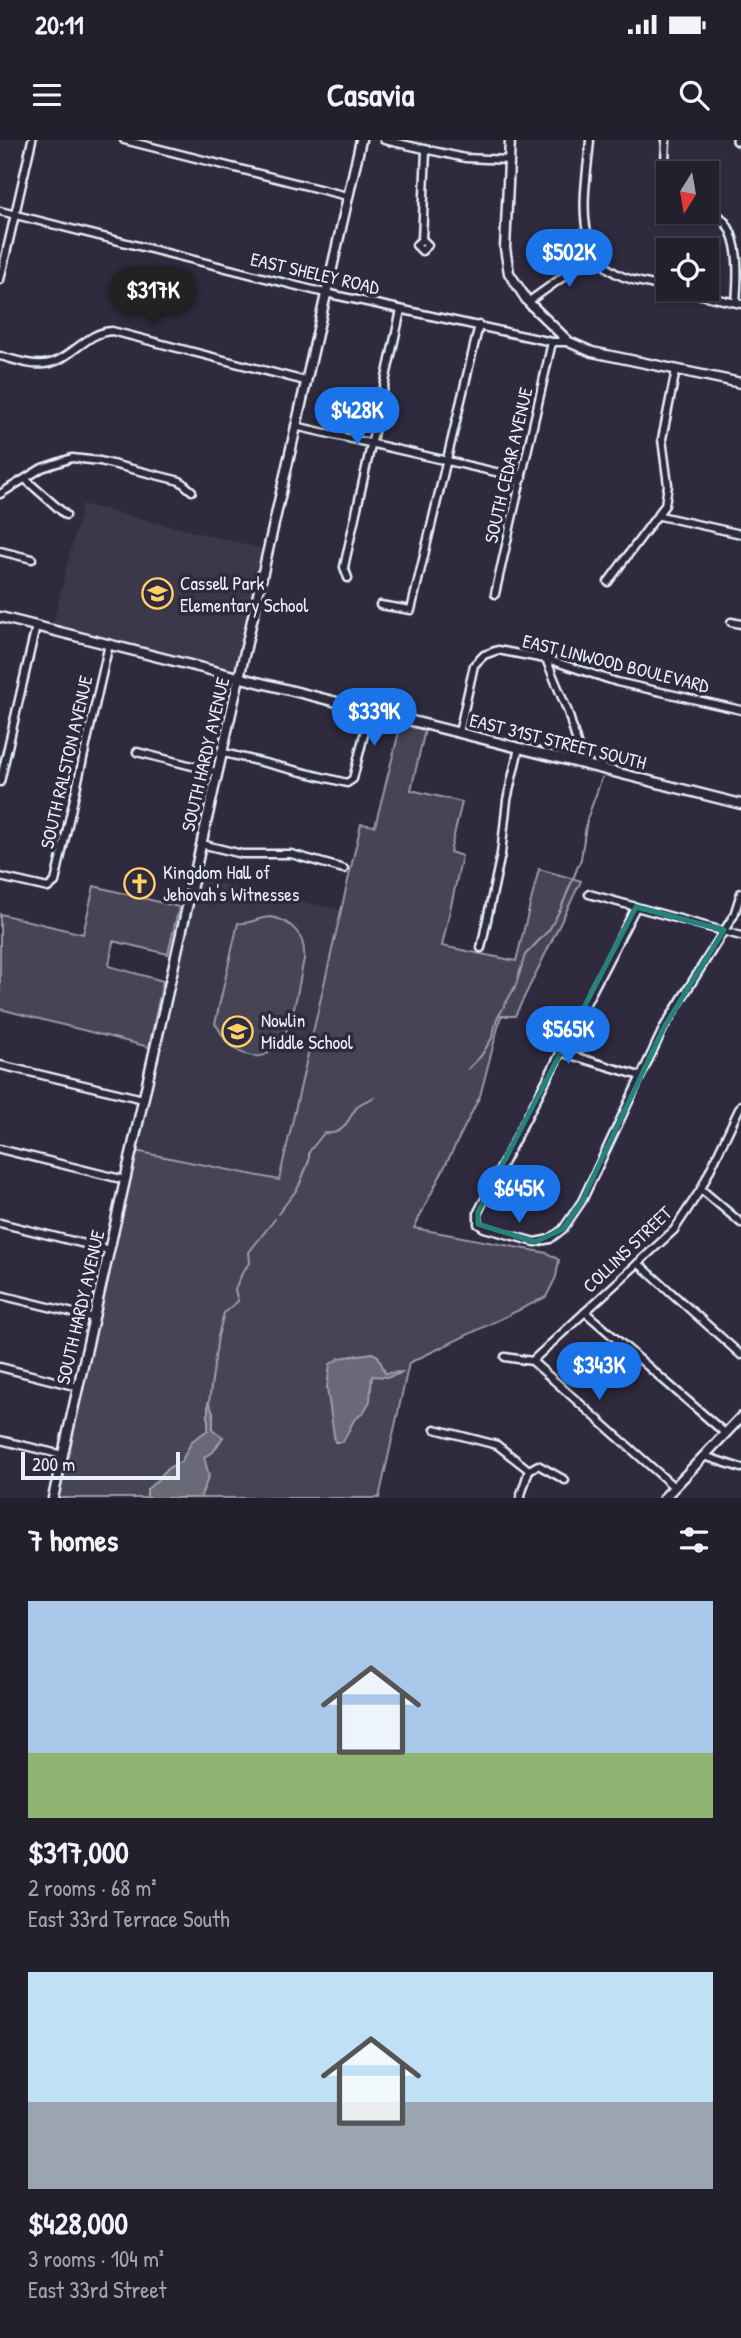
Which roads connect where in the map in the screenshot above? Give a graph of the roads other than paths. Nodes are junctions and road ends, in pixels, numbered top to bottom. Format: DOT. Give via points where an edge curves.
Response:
graph roads {
  1 [pos="32,140"];
  2 [pos="124,140"];
  3 [pos="361,140"];
  4 [pos="384,140"];
  5 [pos="510,140"];
  6 [pos="590,140"];
  7 [pos="666,140"];
  8 [pos="426,151"];
  9 [pos="509,160"];
  10 [pos="665,161"];
  11 [pos="347,196"];
  12 [pos="0,211"];
  13 [pos="719,214"];
  14 [pos="15,215"];
  15 [pos="422,239"];
  16 [pos="595,254"];
  17 [pos="0,280"];
  18 [pos="656,285"];
  19 [pos="325,293"];
  20 [pos="719,299"];
  21 [pos="527,302"];
  22 [pos="738,303"];
  23 [pos="401,310"];
  24 [pos="479,326"];
  25 [pos="552,342"];
  26 [pos="569,342"];
  27 [pos="0,356"];
  28 [pos="676,370"];
  29 [pos="305,381"];
  30 [pos="741,383"];
  31 [pos="295,426"];
  32 [pos="371,443"];
  33 [pos="446,461"];
  34 [pos="522,478"];
  35 [pos="25,479"];
  36 [pos="192,491"];
  37 [pos="0,494"];
  38 [pos="66,515"];
  39 [pos="660,516"];
  40 [pos="741,534"];
  41 [pos="0,551"];
  42 [pos="32,559"];
  43 [pos="348,578"];
  44 [pos="608,582"];
  45 [pos="495,594"];
  46 [pos="380,605"];
  47 [pos="0,617"];
  48 [pos="731,622"];
  49 [pos="741,624"];
  50 [pos="36,626"];
  51 [pos="109,644"];
  52 [pos="545,659"];
  53 [pos="238,677"];
  54 [pos="370,710"];
  55 [pos="741,710"];
  56 [pos="459,733"];
  57 [pos="519,748"];
  58 [pos="137,752"];
  59 [pos="220,752"];
  60 [pos="583,764"];
  61 [pos="216,772"];
  62 [pos="0,782"];
  63 [pos="741,804"];
  64 [pos="201,844"];
  65 [pos="344,869"];
  66 [pos="0,877"];
  67 [pos="741,893"];
  68 [pos="589,894"];
  69 [pos="636,907"];
  70 [pos="724,930"];
  71 [pos="741,936"];
  72 [pos="481,948"];
  73 [pos="560,1052"];
  74 [pos="0,1065"];
  75 [pos="640,1076"];
  76 [pos="142,1099"];
  77 [pos="741,1105"];
  78 [pos="0,1149"];
  79 [pos="125,1180"];
  80 [pos="701,1189"];
  81 [pos="0,1223"];
  82 [pos="741,1223"];
  83 [pos="109,1250"];
  84 [pos="638,1264"];
  85 [pos="0,1295"];
  86 [pos="585,1312"];
  87 [pos="94,1318"];
  88 [pos="741,1355"];
  89 [pos="505,1357"];
  90 [pos="532,1361"];
  91 [pos="0,1367"];
  92 [pos="78,1387"];
  93 [pos="741,1417"];
  94 [pos="435,1429"];
  95 [pos="726,1434"];
  96 [pos="0,1440"];
  97 [pos="63,1455"];
  98 [pos="704,1456"];
  99 [pos="741,1468"];
  100 [pos="529,1471"];
  101 [pos="565,1480"];
  102 [pos="674,1487"];
  103 [pos="53,1498"];
  104 [pos="520,1498"];
  105 [pos="664,1498"];
  1 -- 14 [label="street"];
  2 -- 11 [label="street"];
  3 -- 11 [label="street, SOUTH HARDY AVENUE"];
  4 -- 8 [label="street"];
  5 -- 9 [label="street"];
  6 -- 16 [label="street" via="586,225"];
  7 -- 10 [label="street"];
  8 -- 9 [label="street"];
  8 -- 15 [label="street"];
  9 -- 21 [label="street" via="506,259 515,286"];
  11 -- 19 [label="street, SOUTH HARDY AVENUE"];
  12 -- 14 [label="street, EAST SHELEY ROAD"];
  13 -- 22 [label="street" via="726,217 737,237"];
  14 -- 17 [label="street"];
  14 -- 19 [label="street, EAST SHELEY ROAD"];
  16 -- 18 [label="street" via="618,275"];
  16 -- 21 [label="street"];
  19 -- 23 [label="street, EAST SHELEY ROAD"];
  19 -- 29 [label="street, SOUTH HARDY AVENUE"];
  20 -- 22 [label="street"];
  21 -- 26 [label="street"];
  23 -- 24 [label="street, EAST SHELEY ROAD"];
  23 -- 32 [label="street"];
  24 -- 25 [label="street, EAST SHELEY ROAD"];
  24 -- 33 [label="street"];
  25 -- 26 [label="street, EAST SHELEY ROAD"];
  25 -- 34 [label="street, SOUTH CEDAR AVENUE"];
  26 -- 28 [label="street" via="592,352"];
  27 -- 29 [label="street" via="45,365 95,334 112,331"];
  28 -- 30 [label="street"];
  28 -- 39 [label="street" via="662,439 668,485"];
  29 -- 31 [label="street, SOUTH HARDY AVENUE"];
  31 -- 32 [label="street"];
  31 -- 53 [label="street, SOUTH HARDY AVENUE"];
  32 -- 33 [label="street"];
  32 -- 43 [label="street" via="344,567"];
  33 -- 34 [label="street"];
  33 -- 46 [label="street" via="411,610"];
  34 -- 45 [label="street, SOUTH CEDAR AVENUE"];
  35 -- 36 [label="street" via="75,458 180,481"];
  35 -- 37 [label="street"];
  35 -- 38 [label="street"];
  39 -- 40 [label="street"];
  39 -- 44 [label="street"];
  41 -- 42 [label="street"];
  47 -- 50 [label="street, EAST 31ST STREET SOUTH"];
  48 -- 49 [label="street"];
  50 -- 51 [label="street, EAST 31ST STREET SOUTH"];
  50 -- 62 [label="street"];
  51 -- 53 [label="street, EAST 31ST STREET SOUTH"];
  51 -- 66 [label="street, SOUTH RALSTON AVENUE" via="52,886"];
  52 -- 55 [label="street, EAST LINWOOD BOULEVARD" via="617,682"];
  52 -- 56 [label="street, EAST LINWOOD BOULEVARD" via="498,650 478,659 471,672"];
  52 -- 60 [label="street" via="568,712"];
  53 -- 54 [label="street, EAST 31ST STREET SOUTH"];
  53 -- 59 [label="street, SOUTH HARDY AVENUE"];
  54 -- 56 [label="street, EAST 31ST STREET SOUTH"];
  54 -- 59 [label="street" via="352,779 347,783"];
  56 -- 57 [label="street, EAST 31ST STREET SOUTH"];
  57 -- 60 [label="street, EAST 31ST STREET SOUTH"];
  57 -- 72 [label="street"];
  58 -- 61 [label="street"];
  59 -- 61 [label="street, SOUTH HARDY AVENUE"];
  60 -- 63 [label="street, EAST 31ST STREET SOUTH"];
  61 -- 64 [label="street, SOUTH HARDY AVENUE"];
  64 -- 65 [label="street" via="242,854 291,854"];
  64 -- 76 [label="street, SOUTH HARDY AVENUE"];
  67 -- 70 [label="street"];
  68 -- 69 [label="street"];
  69 -- 70 [label="street"];
  69 -- 73 [label="street"];
  70 -- 71 [label="street"];
  70 -- 75 [label="street" via="680,998"];
  73 -- 75 [label="street"];
  73 -- 75 [label="street" via="478,1212 478,1222 490,1231 527,1241 555,1236 582,1201"];
  74 -- 76 [label="street"];
  76 -- 79 [label="street, SOUTH HARDY AVENUE"];
  77 -- 80 [label="street, COLLINS STREET"];
  78 -- 79 [label="street"];
  79 -- 83 [label="street, SOUTH HARDY AVENUE"];
  80 -- 82 [label="street"];
  80 -- 84 [label="street, COLLINS STREET" via="674,1230"];
  81 -- 83 [label="street"];
  83 -- 87 [label="street, SOUTH HARDY AVENUE"];
  84 -- 86 [label="street, COLLINS STREET"];
  84 -- 88 [label="street"];
  85 -- 87 [label="street"];
  86 -- 90 [label="street, COLLINS STREET"];
  86 -- 95 [label="street"];
  87 -- 92 [label="street, SOUTH HARDY AVENUE"];
  89 -- 90 [label="street"];
  90 -- 102 [label="street"];
  91 -- 92 [label="street"];
  92 -- 97 [label="street, SOUTH HARDY AVENUE"];
  93 -- 95 [label="street"];
  94 -- 100 [label="street" via="497,1446"];
  95 -- 98 [label="street"];
  96 -- 97 [label="street"];
  97 -- 103 [label="street, SOUTH HARDY AVENUE"];
  98 -- 99 [label="street"];
  98 -- 102 [label="street"];
  100 -- 101 [label="street" via="538,1465"];
  100 -- 104 [label="street"];
  102 -- 105 [label="street"];
}
